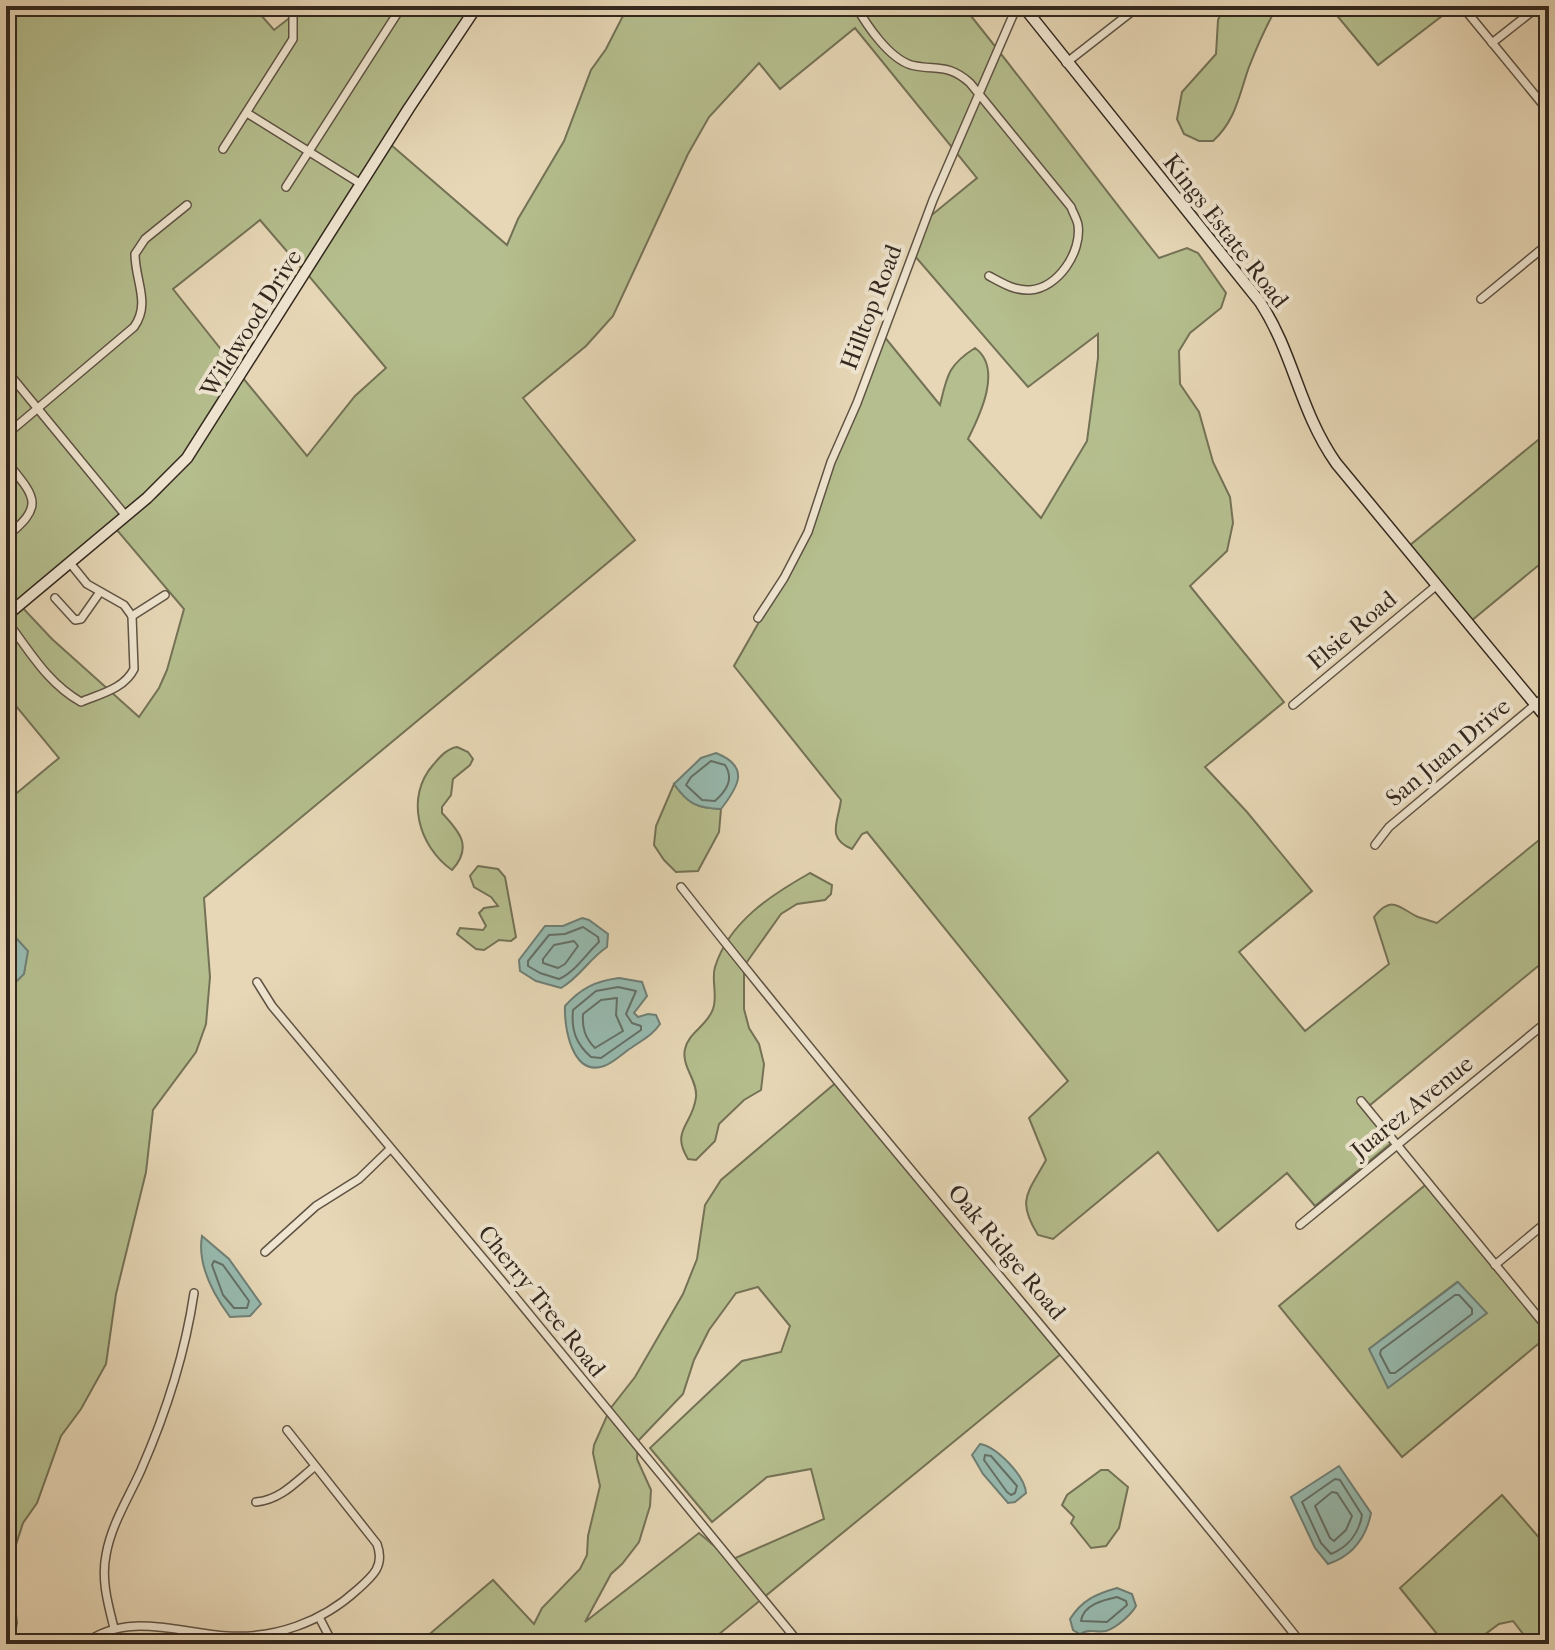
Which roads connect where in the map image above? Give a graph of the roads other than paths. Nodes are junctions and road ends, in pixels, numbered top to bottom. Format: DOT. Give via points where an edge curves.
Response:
graph roads {
  1 [pos="402,6"];
  2 [pos="477,6"];
  3 [pos="856,6"];
  4 [pos="1017,6"];
  5 [pos="1023,6"];
  6 [pos="1139,6"];
  7 [pos="1462,6"];
  8 [pos="1539,6"];
  9 [pos="293,14"];
  10 [pos="1492,43"];
  11 [pos="1066,63"];
  12 [pos="979,93"];
  13 [pos="1549,112"];
  14 [pos="247,113"];
  15 [pos="223,149"];
  16 [pos="309,151"];
  17 [pos="361,184"];
  18 [pos="286,187"];
  19 [pos="187,205"];
  20 [pos="1549,243"];
  21 [pos="989,276"];
  22 [pos="1481,299"];
  23 [pos="6,370"];
  24 [pos="38,408"];
  25 [pos="6,435"];
  26 [pos="6,461"];
  27 [pos="126,516"];
  28 [pos="6,537"];
  29 [pos="70,563"];
  30 [pos="1437,585"];
  31 [pos="100,592"];
  32 [pos="165,595"];
  33 [pos="55,598"];
  34 [pos="132,616"];
  35 [pos="6,618"];
  36 [pos="758,618"];
  37 [pos="1549,693"];
  38 [pos="1293,705"];
  39 [pos="1536,705"];
  40 [pos="1549,721"];
  41 [pos="1375,845"];
  42 [pos="681,887"];
  43 [pos="257,982"];
  44 [pos="1549,1020"];
  45 [pos="1361,1101"];
  46 [pos="1398,1145"];
  47 [pos="390,1149"];
  48 [pos="1549,1220"];
  49 [pos="1300,1225"];
  50 [pos="265,1252"];
  51 [pos="1495,1265"];
  52 [pos="194,1293"];
  53 [pos="1549,1330"];
  54 [pos="287,1430"];
  55 [pos="314,1467"];
  56 [pos="256,1502"];
  57 [pos="319,1617"];
  58 [pos="114,1628"];
  59 [pos="187,1632"];
  60 [pos="84,1644"];
  61 [pos="185,1644"];
  62 [pos="333,1644"];
  63 [pos="800,1644"];
  64 [pos="1302,1644"];
  1 -- 16 [label="street"];
  2 -- 17 [label="street, Wildwood Drive"];
  3 -- 12 [label="street" via="898,59 951,69"];
  4 -- 12 [label="street, Hilltop Road"];
  5 -- 11 [label="street, Kings Estate Road"];
  6 -- 11 [label="street"];
  7 -- 10 [label="street"];
  8 -- 10 [label="street"];
  9 -- 14 [label="street" via="293,39"];
  10 -- 13 [label="street"];
  11 -- 30 [label="street, Kings Estate Road" via="1260,302 1327,449"];
  12 -- 21 [label="street" via="1071,207 1078,224 1076,245 1064,271 1052,282 1019,290"];
  12 -- 36 [label="street, Hilltop Road" via="938,187 808,532"];
  14 -- 15 [label="street"];
  14 -- 16 [label="street"];
  16 -- 17 [label="street"];
  16 -- 18 [label="street"];
  17 -- 27 [label="street, Wildwood Drive" via="201,440"];
  19 -- 24 [label="street" via="145,239 135,254 144,300 134,327"];
  20 -- 22 [label="street"];
  23 -- 24 [label="street"];
  24 -- 25 [label="street"];
  24 -- 27 [label="street"];
  26 -- 28 [label="street" via="32,499 25,522"];
  27 -- 29 [label="street, Wildwood Drive"];
  29 -- 31 [label="street"];
  29 -- 35 [label="street, Wildwood Drive"];
  30 -- 38 [label="street, Elsie Road"];
  30 -- 39 [label="street, Kings Estate Road"];
  31 -- 33 [label="street" via="75,620"];
  31 -- 34 [label="street"];
  32 -- 34 [label="street"];
  34 -- 35 [label="street" via="131,676 81,702 44,672"];
  37 -- 39 [label="street, San Juan Drive"];
  39 -- 40 [label="street, Kings Estate Road"];
  39 -- 41 [label="street, San Juan Drive" via="1389,827"];
  42 -- 64 [label="street, Oak Ridge Road"];
  43 -- 47 [label="street, Cherry Tree Road"];
  44 -- 46 [label="street, Juarez Avenue"];
  45 -- 46 [label="street"];
  46 -- 49 [label="street, Juarez Avenue"];
  46 -- 51 [label="street"];
  47 -- 50 [label="street"];
  47 -- 63 [label="street, Cherry Tree Road"];
  48 -- 51 [label="street"];
  51 -- 53 [label="street"];
  52 -- 58 [label="street" via="174,1383 108,1546 105,1586"];
  54 -- 55 [label="street"];
  55 -- 56 [label="street" via="282,1494"];
  55 -- 57 [label="street" via="374,1540 380,1556 373,1576"];
  57 -- 59 [label="street" via="253,1636"];
  57 -- 62 [label="street"];
  58 -- 59 [label="street" via="136,1625"];
  58 -- 60 [label="street"];
  59 -- 61 [label="street"];
}
